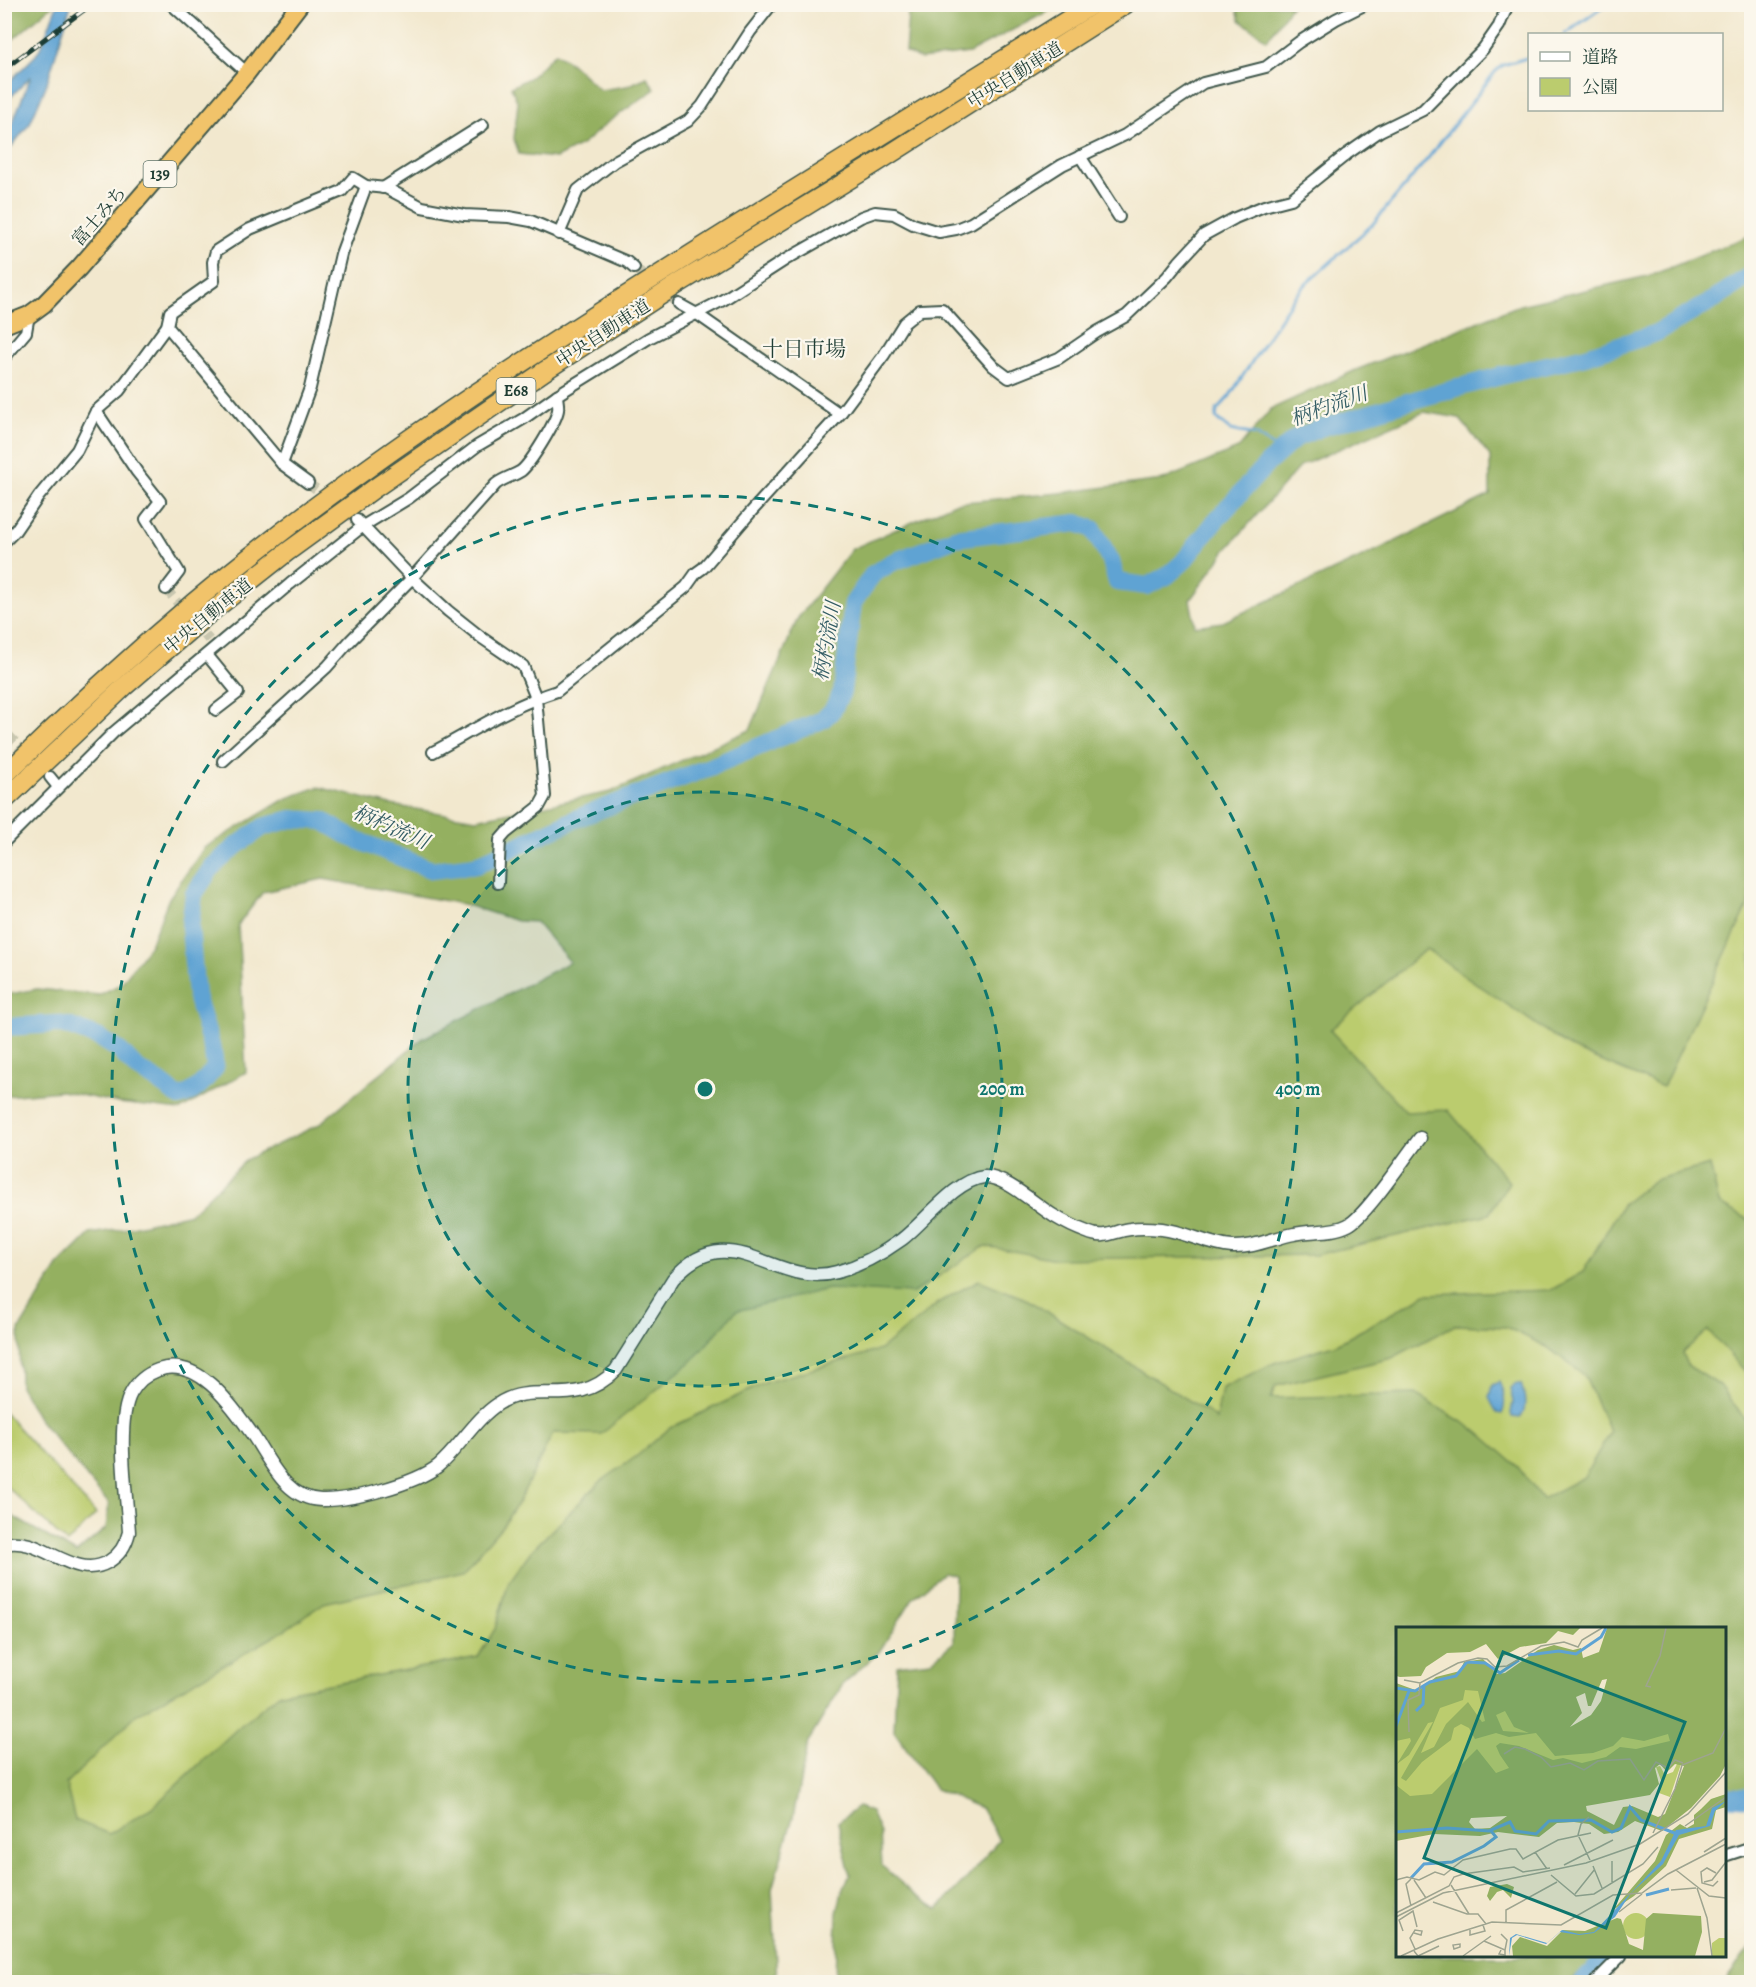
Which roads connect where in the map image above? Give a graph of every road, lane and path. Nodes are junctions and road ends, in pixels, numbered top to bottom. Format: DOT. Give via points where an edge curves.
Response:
graph roads {
  1 [pos="171,4"];
  2 [pos="300,4"];
  3 [pos="772,4"];
  4 [pos="1093,4"];
  5 [pos="1126,4"];
  6 [pos="1366,4"];
  7 [pos="1508,4"];
  8 [pos="1066,32"];
  9 [pos="247,73"];
  10 [pos="483,125"];
  11 [pos="1080,156"];
  12 [pos="366,186"];
  13 [pos="383,188"];
  14 [pos="1119,217"];
  15 [pos="559,234"];
  16 [pos="634,268"];
  17 [pos="680,304"];
  18 [pos="697,314"];
  19 [pos="29,315"];
  20 [pos="4,325"];
  21 [pos="167,326"];
  22 [pos="4,358"];
  23 [pos="557,395"];
  24 [pos="96,411"];
  25 [pos="840,414"];
  26 [pos="282,464"];
  27 [pos="308,483"];
  28 [pos="360,523"];
  29 [pos="4,542"];
  30 [pos="412,578"];
  31 [pos="166,589"];
  32 [pos="211,648"];
  33 [pos="536,698"];
  34 [pos="216,710"];
  35 [pos="433,752"];
  36 [pos="224,761"];
  37 [pos="4,776"];
  38 [pos="50,777"];
  39 [pos="58,787"];
  40 [pos="4,801"];
  41 [pos="4,842"];
  42 [pos="498,883"];
  43 [pos="1420,1138"];
  44 [pos="4,1544"];
  45 [pos="1752,1847"];
  46 [pos="1726,1856"];
  47 [pos="1620,1957"];
  48 [pos="1594,1983"];
  1 -- 9 [label="street"];
  2 -- 9 [label="highway, 富士みち / 139"];
  3 -- 15 [label="street" via="702,106 688,121 615,161 578,190"];
  4 -- 8 [label="highway, 中央自動車道 / E68"];
  5 -- 8 [label="highway, 中央自動車道 / E68"];
  6 -- 11 [label="street" via="1299,42 1266,67 1203,83 1125,135"];
  7 -- 25 [label="street" via="1484,49 1423,111 1380,131 1291,199 1235,218 1204,236 1133,310 1059,358 1009,378 993,366 942,309 920,310 904,323"];
  8 -- 37 [label="highway, 中央自動車道 / E68" via="667,269 371,466 194,602"];
  8 -- 40 [label="highway, 中央自動車道 / E68" via="876,163 678,284 375,488 206,616 125,686"];
  9 -- 19 [label="highway, 富士みち / 139" via="56,294"];
  10 -- 13 [label="street"];
  11 -- 14 [label="street"];
  11 -- 18 [label="street" via="956,229 939,232 894,214 868,214"];
  12 -- 13 [label="street"];
  12 -- 21 [label="street" via="353,178 342,191 250,229 216,251 214,281 170,312"];
  12 -- 26 [label="street" via="341,255 310,388"];
  13 -- 15 [label="street" via="422,207 531,221"];
  15 -- 16 [label="street"];
  17 -- 18 [label="street"];
  18 -- 23 [label="street" via="649,338"];
  18 -- 25 [label="street"];
  19 -- 20 [label="highway, 富士みち / 139"];
  19 -- 22 [label="street" via="26,332"];
  21 -- 24 [label="street" via="119,391"];
  21 -- 26 [label="street"];
  23 -- 28 [label="street" via="477,447 409,498"];
  23 -- 30 [label="street" via="555,418 522,470 496,484"];
  24 -- 29 [label="street" via="77,450"];
  24 -- 31 [label="street" via="160,501 146,519 179,572"];
  25 -- 33 [label="street" via="686,587 557,691"];
  26 -- 27 [label="street"];
  28 -- 30 [label="street"];
  28 -- 32 [label="street"];
  30 -- 33 [label="street" via="482,638 523,666"];
  30 -- 36 [label="street" via="327,667"];
  32 -- 34 [label="street" via="238,693"];
  32 -- 39 [label="street" via="114,732"];
  33 -- 35 [label="street"];
  33 -- 42 [label="street" via="545,796 539,807 500,840"];
  38 -- 39 [label="street"];
  39 -- 41 [label="street"];
  43 -- 44 [label="street" via="1366,1208 1347,1226 1292,1234 1257,1245 1231,1246 1146,1228 1094,1235 1055,1217 1019,1191 984,1177 962,1186 900,1241 835,1273 804,1274 728,1251 697,1258 673,1279 616,1370 605,1381 576,1393 516,1396 499,1403 437,1467 379,1490 342,1499 308,1499 294,1491 207,1381 188,1370 163,1369 140,1380 130,1393 125,1412 129,1532 116,1558 88,1567 32,1545"];
  45 -- 46 [label="street"];
  47 -- 48 [label="street"];
}
